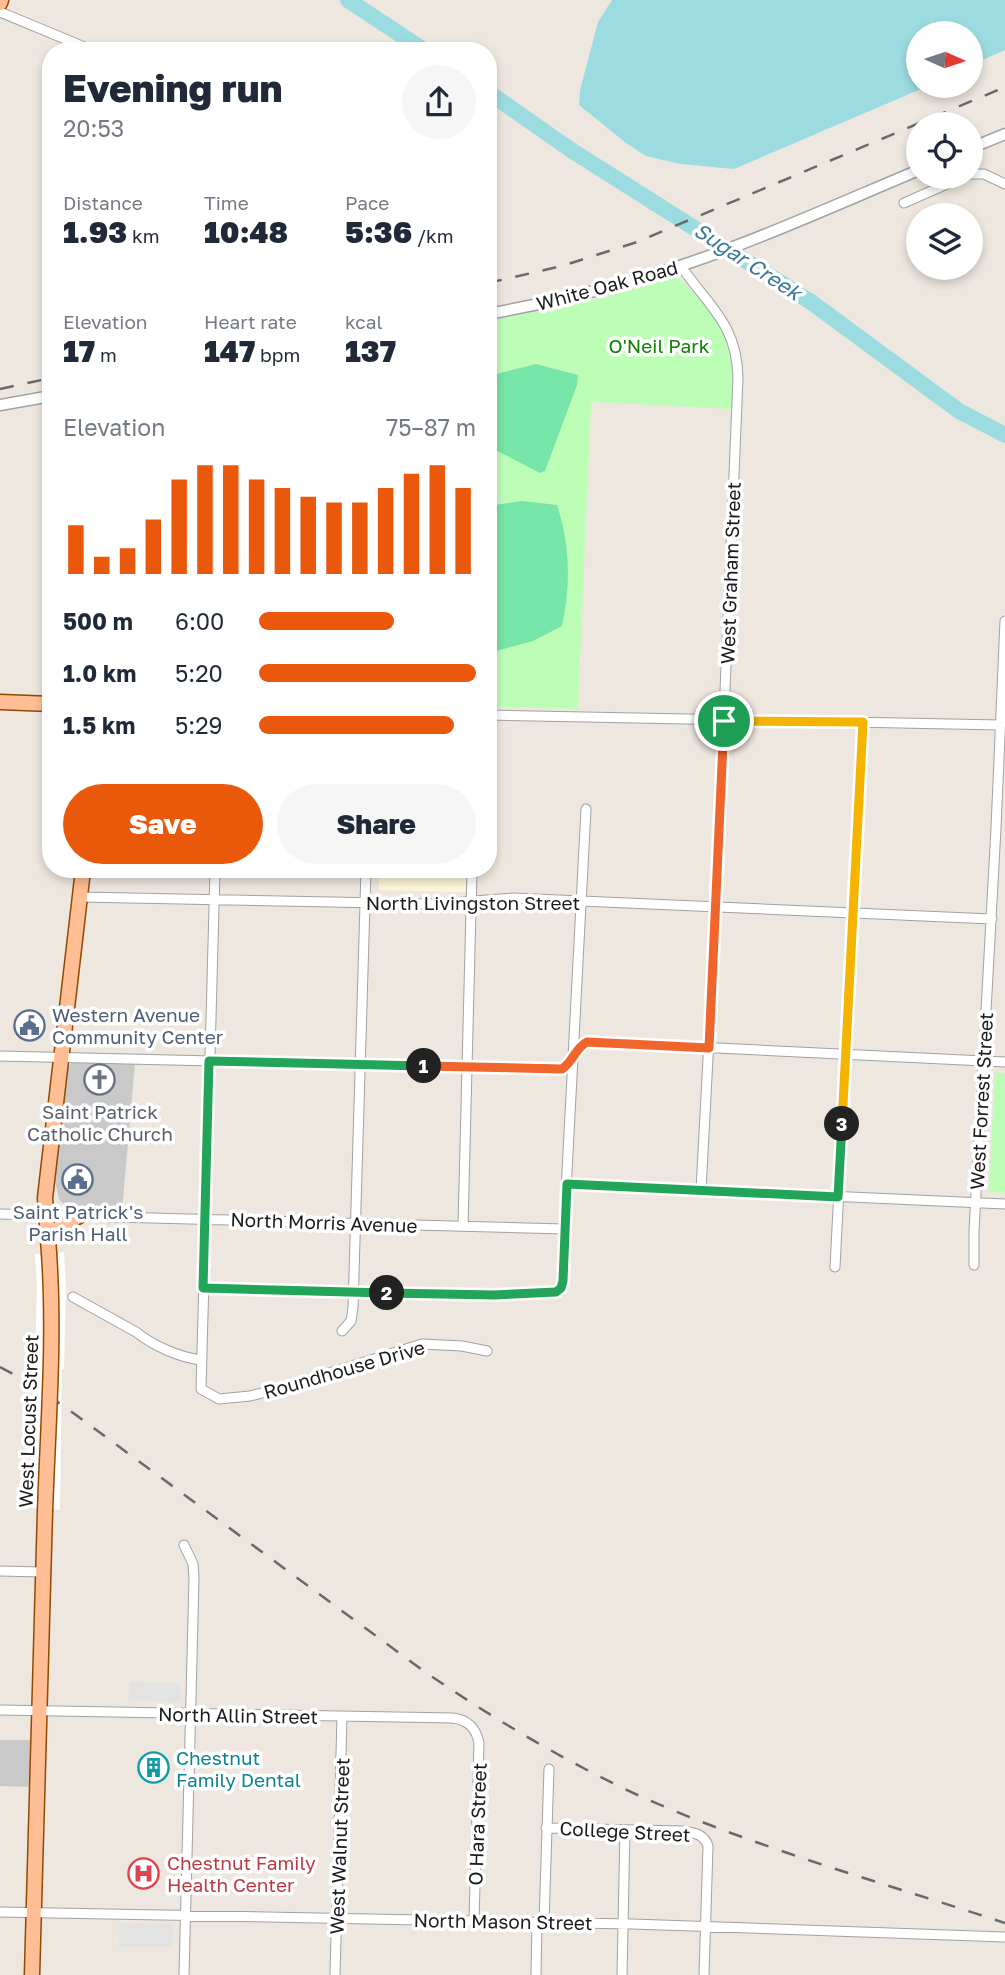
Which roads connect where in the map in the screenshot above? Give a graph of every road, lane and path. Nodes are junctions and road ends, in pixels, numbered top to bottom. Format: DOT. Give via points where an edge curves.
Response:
graph roads {
  1 [pos="0,12"];
  2 [pos="72,42"];
  3 [pos="1005,134"];
  4 [pos="983,143"];
  5 [pos="983,174"];
  6 [pos="906,175"];
  7 [pos="1005,184"];
  8 [pos="936,189"];
  9 [pos="904,203"];
  10 [pos="681,266"];
  11 [pos="497,312"];
  12 [pos="42,398"];
  13 [pos="0,405"];
  14 [pos="1005,621"];
  15 [pos="0,702"];
  16 [pos="42,704"];
  17 [pos="497,715"];
  18 [pos="724,721"];
  19 [pos="863,722"];
  20 [pos="1001,725"];
  21 [pos="586,809"];
  22 [pos="1001,828"];
  23 [pos="82,878"];
  24 [pos="215,878"];
  25 [pos="366,878"];
  26 [pos="472,878"];
  27 [pos="79,897"];
  28 [pos="214,900"];
  29 [pos="471,901"];
  30 [pos="581,901"];
  31 [pos="365,903"];
  32 [pos="716,906"];
  33 [pos="854,913"];
  34 [pos="992,919"];
  35 [pos="709,1048"];
  36 [pos="846,1055"];
  37 [pos="0,1056"];
  38 [pos="573,1056"];
  39 [pos="61,1058"];
  40 [pos="209,1061"];
  41 [pos="984,1061"];
  42 [pos="1005,1062"];
  43 [pos="361,1064"];
  44 [pos="467,1067"];
  45 [pos="567,1184"];
  46 [pos="701,1191"];
  47 [pos="838,1197"];
  48 [pos="976,1203"];
  49 [pos="1005,1205"];
  50 [pos="0,1214"];
  51 [pos="46,1215"];
  52 [pos="79,1216"];
  53 [pos="205,1219"];
  54 [pos="356,1223"];
  55 [pos="463,1226"];
  56 [pos="564,1228"];
  57 [pos="48,1246"];
  58 [pos="974,1265"];
  59 [pos="835,1268"];
  60 [pos="203,1288"];
  61 [pos="354,1292"];
  62 [pos="74,1297"];
  63 [pos="342,1331"];
  64 [pos="487,1351"];
  65 [pos="201,1360"];
  66 [pos="184,1545"];
  67 [pos="0,1571"];
  68 [pos="43,1572"];
  69 [pos="0,1710"];
  70 [pos="40,1711"];
  71 [pos="191,1714"];
  72 [pos="342,1717"];
  73 [pos="474,1728"];
  74 [pos="549,1769"];
  75 [pos="546,1828"];
  76 [pos="625,1830"];
  77 [pos="0,1912"];
  78 [pos="34,1912"];
  79 [pos="186,1915"];
  80 [pos="337,1918"];
  81 [pos="474,1921"];
  82 [pos="540,1922"];
  83 [pos="624,1924"];
  84 [pos="705,1926"];
  85 [pos="1005,1937"];
  86 [pos="32,1975"];
  87 [pos="184,1975"];
  88 [pos="335,1975"];
  89 [pos="536,1975"];
  90 [pos="622,1975"];
  91 [pos="704,1975"];
  1 -- 2 [label="street"];
  3 -- 4 [label="street"];
  5 -- 7 [label="street"];
  6 -- 10 [label="street, White Oak Road"];
  8 -- 9 [label="street"];
  10 -- 11 [label="street, White Oak Road"];
  10 -- 18 [label="street, West Graham Street" via="720,317 738,358"];
  12 -- 13 [label="street"];
  14 -- 20 [label="street, West Forrest Street"];
  15 -- 16 [label="main road"];
  17 -- 18 [label="street"];
  18 -- 19 [label="street"];
  18 -- 32 [label="street, West Graham Street"];
  19 -- 20 [label="street"];
  19 -- 33 [label="street"];
  20 -- 22 [label="street, West Forrest Street"];
  21 -- 30 [label="street"];
  22 -- 34 [label="street, West Forrest Street"];
  23 -- 27 [label="main road, West Locust Street"];
  24 -- 28 [label="street"];
  25 -- 31 [label="street"];
  26 -- 29 [label="street"];
  27 -- 28 [label="street, North Livingston Street"];
  27 -- 39 [label="main road, West Locust Street"];
  28 -- 31 [label="street, North Livingston Street"];
  28 -- 40 [label="street"];
  29 -- 30 [label="street, North Livingston Street"];
  29 -- 31 [label="street, North Livingston Street"];
  29 -- 44 [label="street"];
  30 -- 32 [label="street, North Livingston Street"];
  30 -- 38 [label="street"];
  31 -- 43 [label="street"];
  32 -- 33 [label="street, North Livingston Street"];
  32 -- 35 [label="street, West Graham Street"];
  33 -- 34 [label="street, North Livingston Street"];
  33 -- 36 [label="street"];
  34 -- 41 [label="street, West Forrest Street"];
  35 -- 36 [label="street"];
  35 -- 38 [label="street" via="587,1042"];
  35 -- 46 [label="street, West Graham Street"];
  36 -- 41 [label="street"];
  36 -- 47 [label="street"];
  37 -- 39 [label="street"];
  38 -- 44 [label="street" via="562,1069"];
  38 -- 45 [label="street"];
  39 -- 40 [label="street"];
  39 -- 51 [label="main road, West Locust Street"];
  40 -- 43 [label="street"];
  40 -- 53 [label="street"];
  41 -- 42 [label="street"];
  41 -- 48 [label="street, West Forrest Street"];
  43 -- 44 [label="street"];
  43 -- 54 [label="street"];
  44 -- 55 [label="street"];
  45 -- 46 [label="street"];
  45 -- 56 [label="street"];
  46 -- 47 [label="street"];
  47 -- 48 [label="street"];
  47 -- 59 [label="street"];
  48 -- 49 [label="street"];
  48 -- 58 [label="street, West Forrest Street"];
  50 -- 51 [label="street, North Morris Avenue"];
  51 -- 52 [label="street, North Morris Avenue"];
  51 -- 57 [label="main road, West Locust Street"];
  52 -- 53 [label="street, North Morris Avenue"];
  52 -- 57 [label="main road" via="61,1226"];
  53 -- 54 [label="street, North Morris Avenue"];
  53 -- 60 [label="street"];
  54 -- 55 [label="street, North Morris Avenue"];
  54 -- 61 [label="street"];
  55 -- 56 [label="street, North Morris Avenue"];
  56 -- 61 [label="street" via="564,1277 556,1292"];
  57 -- 68 [label="main road, West Locust Street, bridge" via="50,1361"];
  60 -- 61 [label="street"];
  60 -- 65 [label="street"];
  61 -- 63 [label="street" via="352,1316"];
  62 -- 65 [label="street" via="145,1339"];
  64 -- 65 [label="street, Roundhouse Drive" via="422,1344 278,1389 219,1399 203,1391"];
  66 -- 71 [label="street" via="194,1578"];
  67 -- 68 [label="street"];
  68 -- 70 [label="main road, West Locust Street"];
  69 -- 70 [label="street, North Allin Street"];
  70 -- 71 [label="street, North Allin Street"];
  70 -- 78 [label="main road, West Locust Street"];
  71 -- 72 [label="street, North Allin Street"];
  71 -- 79 [label="street"];
  72 -- 73 [label="street, North Allin Street" via="453,1718"];
  72 -- 80 [label="street, West Walnut Street"];
  73 -- 81 [label="street, O Hara Street" via="479,1743"];
  74 -- 75 [label="street"];
  75 -- 76 [label="street, College Street"];
  75 -- 82 [label="street"];
  76 -- 83 [label="street"];
  76 -- 84 [label="street, College Street" via="683,1831 704,1838 708,1846"];
  77 -- 78 [label="street, North Mason Street"];
  78 -- 79 [label="street, North Mason Street"];
  78 -- 86 [label="main road, West Locust Street"];
  79 -- 80 [label="street, North Mason Street"];
  79 -- 87 [label="street"];
  80 -- 81 [label="street, North Mason Street"];
  80 -- 88 [label="street, West Walnut Street"];
  81 -- 82 [label="street, North Mason Street"];
  82 -- 83 [label="street, North Mason Street"];
  82 -- 89 [label="street"];
  83 -- 84 [label="street, North Mason Street"];
  83 -- 90 [label="street"];
  84 -- 85 [label="street, North Mason Street"];
  84 -- 91 [label="street"];
}
